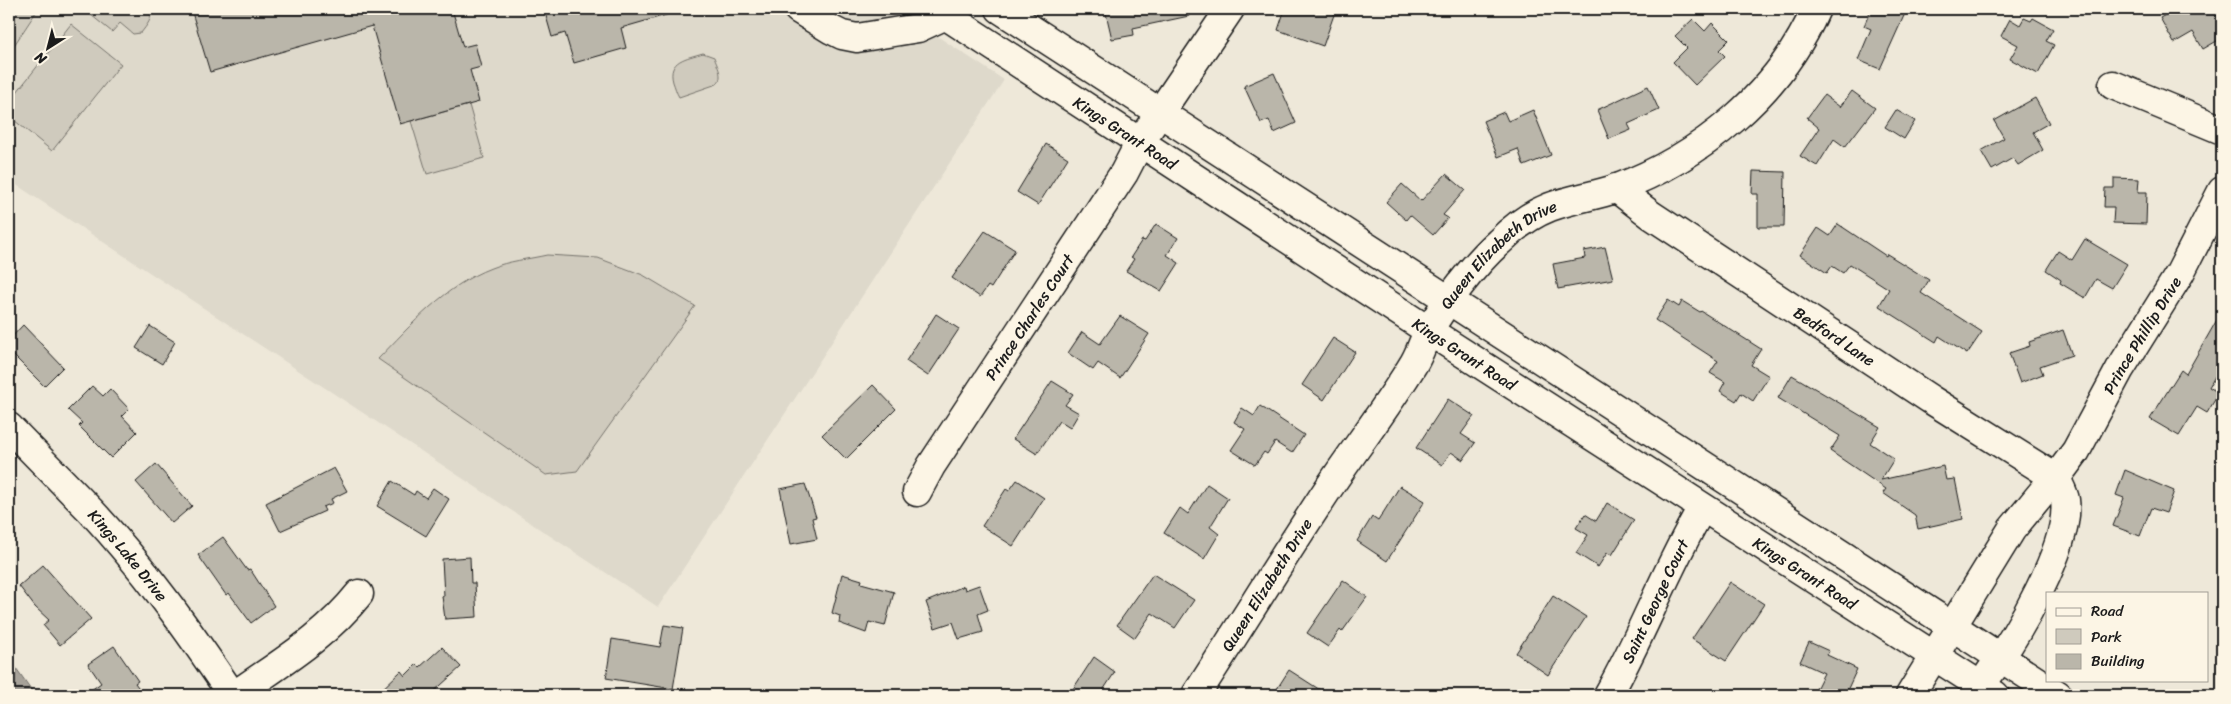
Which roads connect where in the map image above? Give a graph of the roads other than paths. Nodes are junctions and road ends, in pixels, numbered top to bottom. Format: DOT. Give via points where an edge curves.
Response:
graph roads {
  1 [pos="798,9"];
  2 [pos="1000,9"];
  3 [pos="1230,9"];
  4 [pos="1816,9"];
  5 [pos="941,12"];
  6 [pos="2113,85"];
  7 [pos="1160,113"];
  8 [pos="2222,130"];
  9 [pos="1140,142"];
  10 [pos="1616,188"];
  11 [pos="2222,190"];
  12 [pos="1450,300"];
  13 [pos="1429,331"];
  14 [pos="9,427"];
  15 [pos="2056,478"];
  16 [pos="917,492"];
  17 [pos="1702,508"];
  18 [pos="359,594"];
  19 [pos="1951,626"];
  20 [pos="1933,656"];
  21 [pos="2000,658"];
  22 [pos="1983,692"];
  23 [pos="234,695"];
  24 [pos="1196,695"];
  25 [pos="1608,695"];
  26 [pos="1910,695"];
  27 [pos="2058,695"];
  1 -- 5 [label="street" via="842,35 857,38 918,28"];
  2 -- 7 [label="street"];
  3 -- 7 [label="street, Prince Charles Court"];
  4 -- 10 [label="street, Queen Elizabeth Drive" via="1788,58 1756,98 1726,128 1657,171"];
  5 -- 9 [label="street, Kings Grant Road"];
  6 -- 8 [label="street"];
  7 -- 9 [label="street, Prince Charles Court"];
  7 -- 12 [label="street"];
  9 -- 13 [label="street, Kings Grant Road"];
  9 -- 16 [label="street, Prince Charles Court" via="1124,173"];
  10 -- 12 [label="street, Queen Elizabeth Drive" via="1549,207 1522,223 1498,242"];
  10 -- 15 [label="street, Bedford Lane" via="1659,220 1930,399"];
  11 -- 15 [label="street, Prince Phillip Drive" via="2180,273 2120,369 2076,451"];
  12 -- 13 [label="street, Queen Elizabeth Drive"];
  12 -- 19 [label="street"];
  13 -- 17 [label="street, Kings Grant Road"];
  13 -- 24 [label="street, Queen Elizabeth Drive" via="1415,361 1328,489"];
  14 -- 23 [label="street, Kings Lake Drive" via="92,512 145,575"];
  15 -- 19 [label="street, Prince Phillip Drive" via="2012,529"];
  15 -- 21 [label="street" via="2065,498 2061,534 2024,621"];
  17 -- 20 [label="street, Kings Grant Road"];
  17 -- 25 [label="street, Saint George Court" via="1683,539"];
  18 -- 23 [label="street" via="322,634"];
  19 -- 20 [label="street, Prince Phillip Drive"];
  19 -- 21 [label="street"];
  20 -- 22 [label="street, Kings Grant Road"];
  20 -- 26 [label="street, Prince Phillip Drive"];
  21 -- 22 [label="street"];
  21 -- 27 [label="street"];
}
